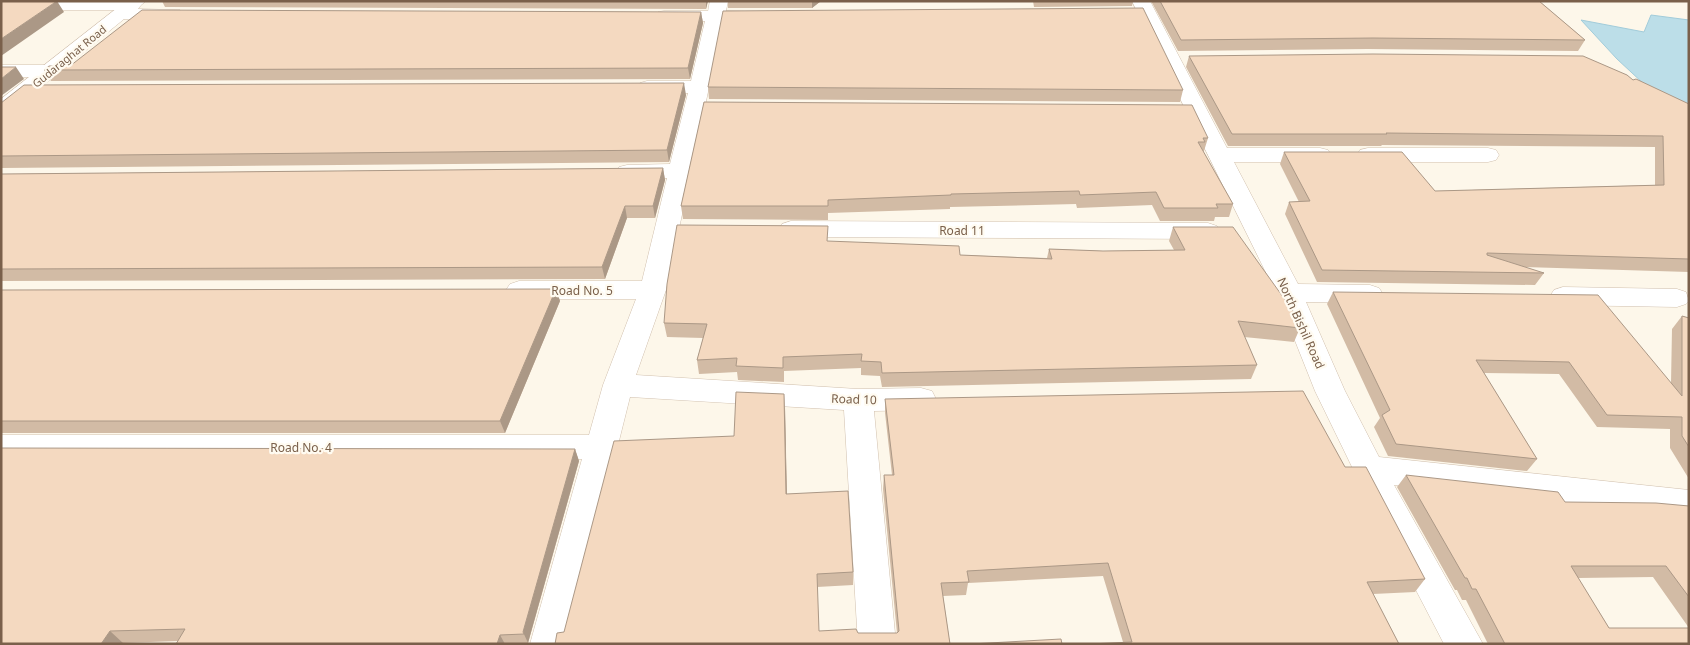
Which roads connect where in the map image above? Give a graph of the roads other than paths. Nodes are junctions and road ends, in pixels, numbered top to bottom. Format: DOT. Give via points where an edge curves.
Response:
graph roads {
  1 [pos="1,6"];
  2 [pos="130,7"];
  3 [pos="717,8"];
  4 [pos="1139,9"];
  5 [pos="191,14"];
  6 [pos="774,15"];
  7 [pos="645,16"];
  8 [pos="1,71"];
  9 [pos="54,80"];
  10 [pos="631,87"];
  11 [pos="704,100"];
  12 [pos="1,110"];
  13 [pos="1219,155"];
  14 [pos="1488,155"];
  15 [pos="680,171"];
  16 [pos="601,172"];
  17 [pos="765,229"];
  18 [pos="1257,231"];
  19 [pos="493,290"];
  20 [pos="653,290"];
  21 [pos="1289,293"];
  22 [pos="1398,294"];
  23 [pos="1538,296"];
  24 [pos="1677,298"];
  25 [pos="618,385"];
  26 [pos="1301,391"];
  27 [pos="1330,391"];
  28 [pos="947,398"];
  29 [pos="858,400"];
  30 [pos="1,447"];
  31 [pos="601,447"];
  32 [pos="1368,468"];
  33 [pos="1689,504"];
  34 [pos="549,644"];
  35 [pos="877,644"];
  36 [pos="1464,644"];
  1 -- 2 [label="street"];
  2 -- 5 [label="street"];
  2 -- 9 [label="street, Gudaraghat Road"];
  3 -- 6 [label="street"];
  3 -- 7 [label="street"];
  3 -- 11 [label="street"];
  4 -- 13 [label="street, North Bishil Road" via="1181,59 1187,110"];
  8 -- 9 [label="street"];
  9 -- 12 [label="street, Gudaraghat Road" via="28,89"];
  10 -- 11 [label="street"];
  11 -- 15 [label="street"];
  13 -- 14 [label="street"];
  13 -- 18 [label="street, North Bishil Road"];
  15 -- 16 [label="street"];
  15 -- 20 [label="street" via="677,229"];
  17 -- 18 [label="street, Road 11"];
  18 -- 21 [label="street, North Bishil Road"];
  19 -- 20 [label="street, Road No. 5"];
  20 -- 25 [label="street"];
  21 -- 22 [label="street"];
  21 -- 27 [label="street, North Bishil Road"];
  23 -- 24 [label="street"];
  25 -- 29 [label="street, Road 10"];
  25 -- 31 [label="street"];
  26 -- 27 [label="street"];
  27 -- 32 [label="street, North Bishil Road"];
  28 -- 29 [label="street, Road 10"];
  29 -- 35 [label="street"];
  30 -- 31 [label="street, Road No. 4"];
  31 -- 34 [label="street"];
  32 -- 33 [label="street"];
  32 -- 36 [label="street, North Bishil Road"];
}
